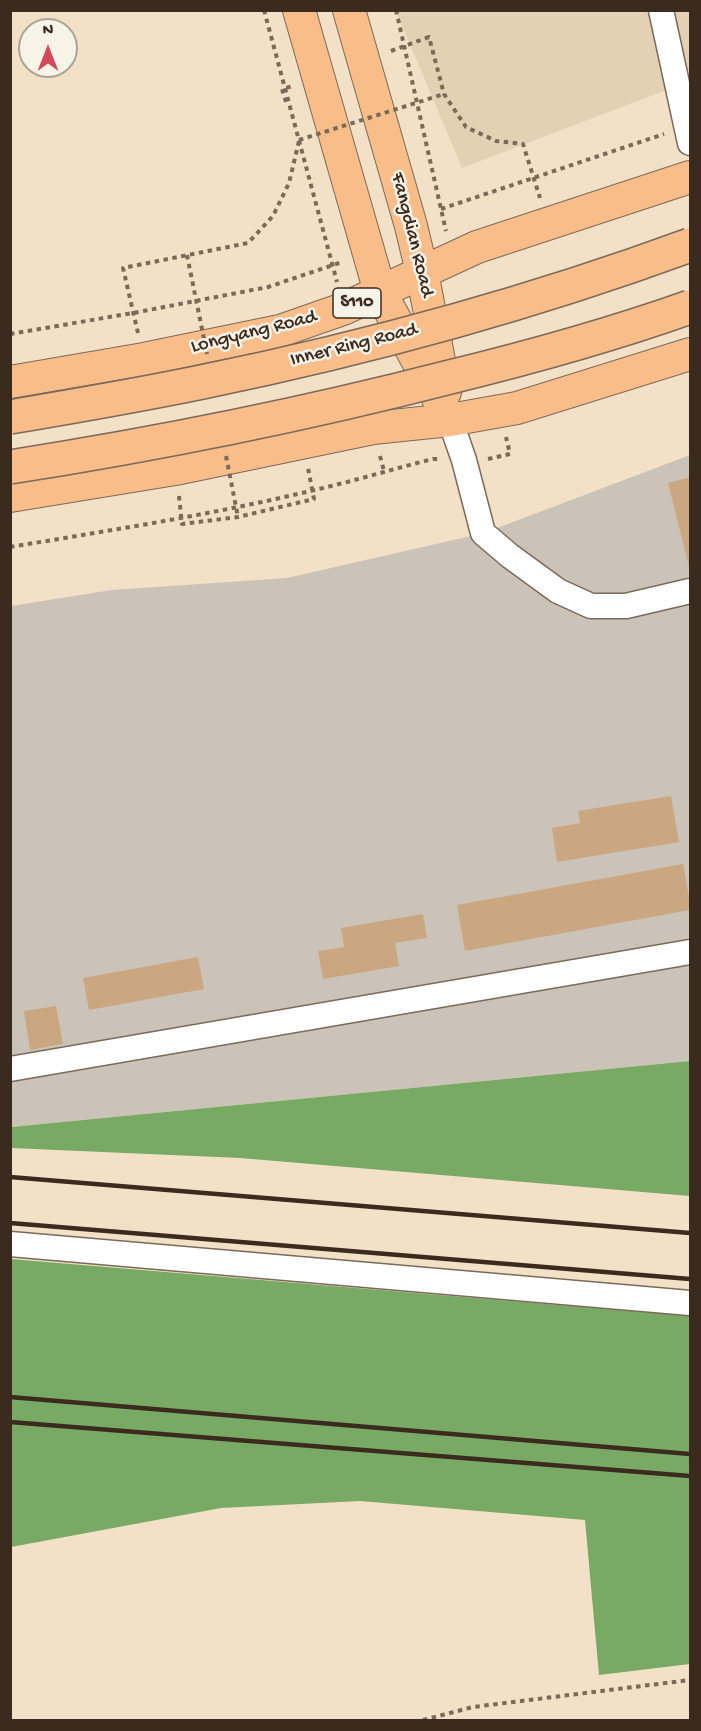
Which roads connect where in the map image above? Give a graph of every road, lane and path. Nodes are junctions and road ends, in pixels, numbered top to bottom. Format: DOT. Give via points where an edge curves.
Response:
graph roads {
  1 [pos="264,10"];
  2 [pos="298,10"];
  3 [pos="349,10"];
  4 [pos="661,10"];
  5 [pos="364,60"];
  6 [pos="282,89"];
  7 [pos="444,94"];
  8 [pos="299,140"];
  9 [pos="690,143"];
  10 [pos="690,177"];
  11 [pos="548,223"];
  12 [pos="690,245"];
  13 [pos="422,272"];
  14 [pos="380,292"];
  15 [pos="690,307"];
  16 [pos="343,309"];
  17 [pos="690,354"];
  18 [pos="144,359"];
  19 [pos="10,382"];
  20 [pos="10,417"];
  21 [pos="450,420"];
  22 [pos="374,428"];
  23 [pos="510,454"];
  24 [pos="464,460"];
  25 [pos="10,467"];
  26 [pos="384,471"];
  27 [pos="10,496"];
  28 [pos="314,499"];
  29 [pos="182,524"];
  30 [pos="10,547"];
  31 [pos="690,591"];
  32 [pos="690,952"];
  33 [pos="10,1069"];
  34 [pos="10,1244"];
  35 [pos="690,1303"];
  36 [pos="690,1680"];
  37 [pos="423,1720"];
  1 -- 8 [label="path"];
  2 -- 14 [label="main road, Fangdian Road"];
  3 -- 5 [label="main road, Fangdian Road"];
  4 -- 9 [label="lane"];
  5 -- 7 [label="path" via="429,38"];
  5 -- 13 [label="main road, Fangdian Road"];
  6 -- 8 [label="path"];
  7 -- 8 [label="path, bridge"];
  7 -- 11 [label="path" via="466,127 496,141 523,144"];
  8 -- 16 [label="path"];
  8 -- 18 [label="path" via="289,183 273,216 248,243 123,268"];
  10 -- 11 [label="main road, Longyang Road / S110"];
  11 -- 13 [label="main road, Longyang Road / S110" via="477,247"];
  12 -- 20 [label="highway, Inner Ring Road, bridge" via="489,311 347,349 203,382"];
  13 -- 14 [label="main road, Longyang Road / S110"];
  13 -- 21 [label="main road, Fangdian Road"];
  14 -- 16 [label="main road, Longyang Road / S110"];
  14 -- 21 [label="main road, Fangdian Road"];
  15 -- 25 [label="highway, bridge" via="515,361 363,400 213,432"];
  16 -- 18 [label="main road, Longyang Road / S110" via="280,331"];
  17 -- 21 [label="main road" via="517,408"];
  18 -- 19 [label="main road, Longyang Road / S110"];
  21 -- 22 [label="main road"];
  21 -- 24 [label="lane"];
  22 -- 26 [label="path"];
  22 -- 27 [label="main road" via="176,469"];
  23 -- 24 [label="path"];
  24 -- 26 [label="path" via="433,459"];
  24 -- 31 [label="lane" via="483,533 558,591 591,606 626,606"];
  26 -- 30 [label="path" via="181,518"];
  28 -- 29 [label="path" via="238,517"];
  32 -- 33 [label="lane"];
  34 -- 35 [label="lane"];
  36 -- 37 [label="path" via="473,1707"];
}
